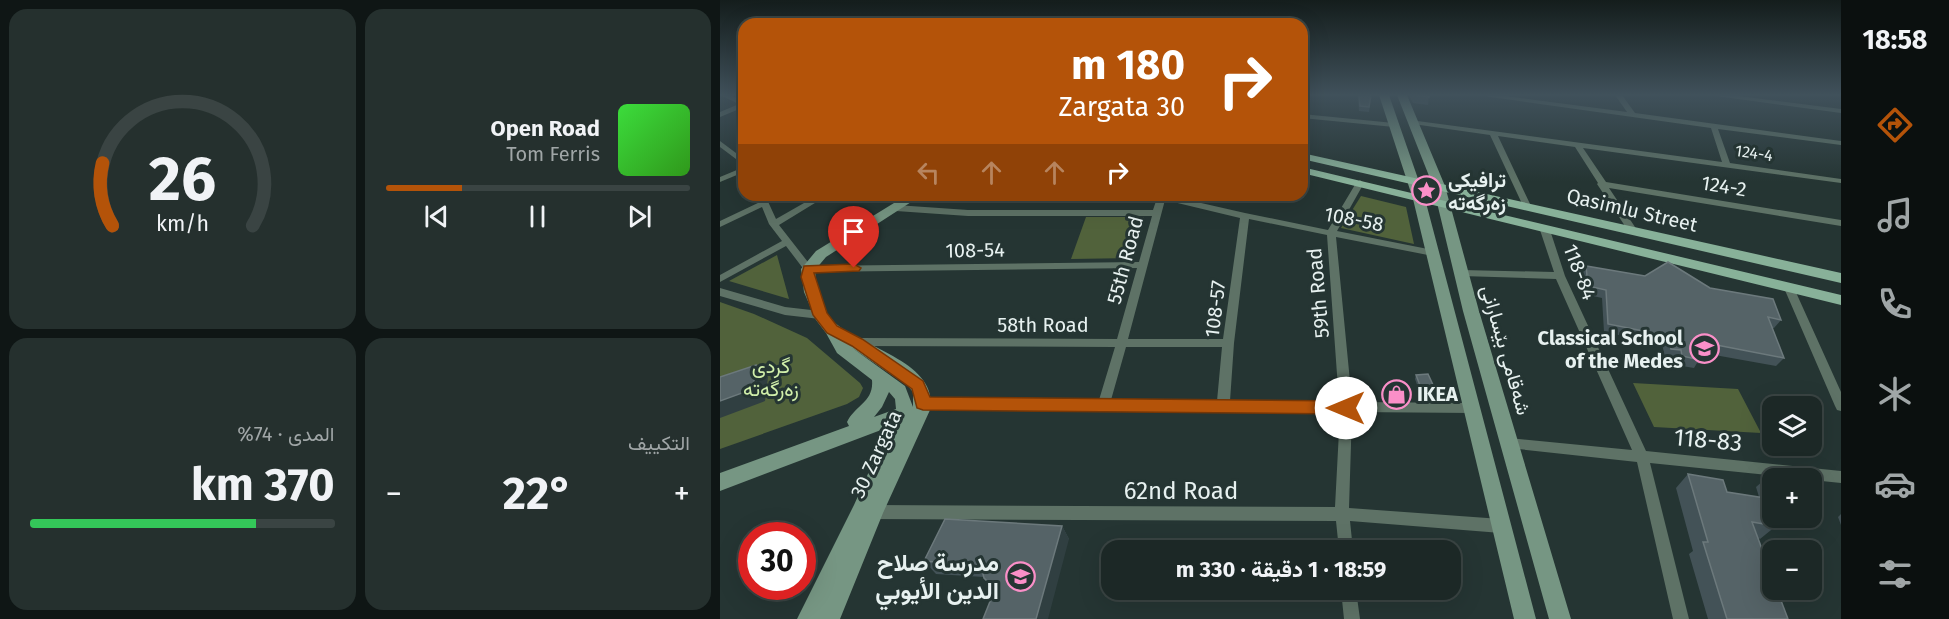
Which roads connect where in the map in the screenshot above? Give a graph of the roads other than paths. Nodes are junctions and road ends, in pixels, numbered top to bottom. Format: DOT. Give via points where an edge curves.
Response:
graph roads {
  1 [pos="1413,123"];
  2 [pos="1383,124"];
  3 [pos="1420,124"];
  4 [pos="1694,124"];
  5 [pos="1394,125"];
  6 [pos="1714,127"];
  7 [pos="1493,133"];
  8 [pos="720,143"];
  9 [pos="1841,143"];
  10 [pos="1577,144"];
  11 [pos="738,150"];
  12 [pos="733,152"];
  13 [pos="738,157"];
  14 [pos="1308,157"];
  15 [pos="1727,165"];
  16 [pos="1308,171"];
  17 [pos="738,172"];
  18 [pos="720,180"];
  19 [pos="1841,180"];
  20 [pos="1413,181"];
  21 [pos="1360,183"];
  22 [pos="1601,184"];
  23 [pos="1439,186"];
  24 [pos="1419,199"];
  25 [pos="760,201"];
  26 [pos="764,201"];
  27 [pos="814,201"];
  28 [pos="907,201"];
  29 [pos="1161,201"];
  30 [pos="1183,201"];
  31 [pos="1444,206"];
  32 [pos="1527,206"];
  33 [pos="896,208"];
  34 [pos="1157,213"];
  35 [pos="1245,216"];
  36 [pos="1841,223"];
  37 [pos="720,224"];
  38 [pos="774,224"];
  39 [pos="1545,230"];
  40 [pos="1632,230"];
  41 [pos="1331,233"];
  42 [pos="787,242"];
  43 [pos="1433,254"];
  44 [pos="1143,265"];
  45 [pos="808,269"];
  46 [pos="1462,273"];
  47 [pos="1560,276"];
  48 [pos="1841,278"];
  49 [pos="720,279"];
  50 [pos="1789,288"];
  51 [pos="720,292"];
  52 [pos="1841,300"];
  53 [pos="1448,311"];
  54 [pos="1471,311"];
  55 [pos="826,322"];
  56 [pos="857,342"];
  57 [pos="1121,343"];
  58 [pos="1228,343"];
  59 [pos="880,376"];
  60 [pos="1104,405"];
  61 [pos="1841,406"];
  62 [pos="1223,407"];
  63 [pos="910,408"];
  64 [pos="1346,408"];
  65 [pos="1473,408"];
  66 [pos="856,422"];
  67 [pos="1509,443"];
  68 [pos="1642,457"];
  69 [pos="720,473"];
  70 [pos="1841,477"];
  71 [pos="720,482"];
  72 [pos="867,512"];
  73 [pos="1342,514"];
  74 [pos="1501,526"];
  75 [pos="1345,540"];
  76 [pos="1350,600"];
  77 [pos="808,619"];
  78 [pos="830,619"];
  79 [pos="1352,619"];
  80 [pos="1525,619"];
  81 [pos="1560,619"];
  82 [pos="1681,619"];
  1 -- 23 [label="main road, شەقامی بێسارانی"];
  2 -- 5 [label="street"];
  3 -- 7 [label="street, 124-4"];
  4 -- 6 [label="street"];
  5 -- 20 [label="main road"];
  6 -- 9 [label="street"];
  6 -- 15 [label="street"];
  7 -- 10 [label="street, 124-4"];
  7 -- 32 [label="street"];
  8 -- 12 [label="street"];
  10 -- 15 [label="street, 124-4"];
  10 -- 22 [label="street"];
  11 -- 12 [label="street"];
  12 -- 13 [label="street"];
  14 -- 20 [label="main road, Qasimlu Street"];
  15 -- 19 [label="street, 124-4"];
  16 -- 21 [label="main road, Qasimlu Street"];
  17 -- 18 [label="street"];
  20 -- 23 [label="main road, Qasimlu Street"];
  20 -- 24 [label="main road"];
  21 -- 24 [label="main road, Qasimlu Street"];
  21 -- 41 [label="street, 59th Road"];
  22 -- 36 [label="street, 124-2"];
  22 -- 40 [label="street"];
  23 -- 31 [label="main road, شەقامی بێسارانی"];
  23 -- 32 [label="main road, Qasimlu Street"];
  24 -- 31 [label="main road, Qasimlu Street"];
  24 -- 43 [label="main road"];
  25 -- 37 [label="street"];
  26 -- 38 [label="street"];
  27 -- 38 [label="street"];
  28 -- 33 [label="main road"];
  29 -- 34 [label="street, 55th Road"];
  30 -- 35 [label="street, 108-58"];
  31 -- 39 [label="main road, Qasimlu Street"];
  31 -- 46 [label="main road, شەقامی بێسارانی"];
  32 -- 40 [label="main road, Qasimlu Street"];
  33 -- 34 [label="street" via="968,213"];
  33 -- 45 [label="main road" via="821,255"];
  34 -- 44 [label="street, 55th Road"];
  35 -- 41 [label="street, 108-58"];
  35 -- 58 [label="street, 108-57"];
  38 -- 42 [label="street"];
  39 -- 47 [label="street, 118-84"];
  39 -- 50 [label="main road, Qasimlu Street"];
  40 -- 48 [label="main road, Qasimlu Street"];
  41 -- 43 [label="street, 108-58"];
  41 -- 64 [label="street, 59th Road"];
  42 -- 45 [label="street"];
  42 -- 49 [label="street"];
  43 -- 53 [label="main road"];
  44 -- 45 [label="street, 108-54"];
  44 -- 57 [label="street, 55th Road"];
  45 -- 55 [label="main road"];
  46 -- 47 [label="street"];
  46 -- 54 [label="main road, شەقامی بێسارانی"];
  47 -- 68 [label="street, 118-84"];
  50 -- 52 [label="main road, Qasimlu Street"];
  50 -- 61 [label="street"];
  51 -- 55 [label="street"];
  53 -- 54 [label="main road"];
  53 -- 65 [label="main road"];
  54 -- 67 [label="main road, شەقامی بێسارانی"];
  55 -- 56 [label="main road, 30 Zargata"];
  55 -- 59 [label="main road" via="843,349"];
  56 -- 57 [label="street, 58th Road"];
  56 -- 63 [label="main road, 30 Zargata" via="918,385 922,394"];
  57 -- 58 [label="street, 58th Road"];
  57 -- 60 [label="street, 55th Road"];
  58 -- 62 [label="street, 108-57"];
  59 -- 63 [label="main road" via="899,391"];
  59 -- 66 [label="main road" via="882,384 876,403"];
  60 -- 62 [label="street"];
  60 -- 63 [label="street"];
  62 -- 64 [label="street"];
  63 -- 66 [label="main road"];
  63 -- 71 [label="main road"];
  63 -- 72 [label="main road"];
  64 -- 65 [label="street"];
  64 -- 73 [label="street, 59th Road"];
  65 -- 74 [label="main road"];
  66 -- 69 [label="main road"];
  67 -- 68 [label="street, 118-83"];
  67 -- 81 [label="main road, شەقامی بێسارانی"];
  68 -- 70 [label="street, 118-83"];
  68 -- 82 [label="street, 118-84"];
  72 -- 73 [label="street, 62nd Road"];
  72 -- 77 [label="main road"];
  72 -- 78 [label="main road, 30 Zargata"];
  73 -- 74 [label="street, 62nd Road"];
  73 -- 75 [label="street, 59th Road"];
  74 -- 80 [label="main road"];
  76 -- 79 [label="street"];
}
